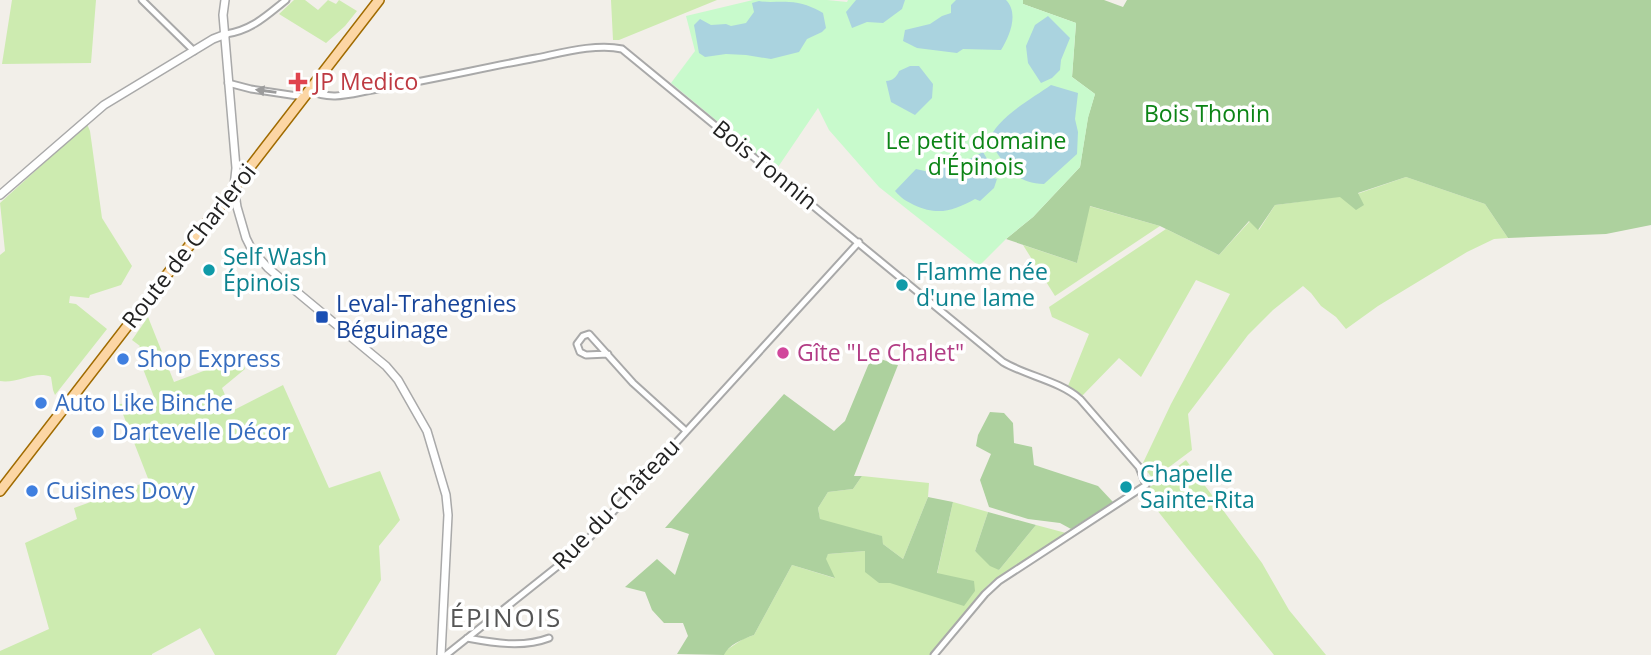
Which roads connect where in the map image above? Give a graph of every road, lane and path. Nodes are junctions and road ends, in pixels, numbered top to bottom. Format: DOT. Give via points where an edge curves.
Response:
graph roads {
  1 [pos="142,0"];
  2 [pos="225,0"];
  3 [pos="286,0"];
  4 [pos="379,0"];
  5 [pos="226,34"];
  6 [pos="194,51"];
  7 [pos="228,83"];
  8 [pos="306,93"];
  9 [pos="234,187"];
  10 [pos="0,195"];
  11 [pos="859,243"];
  12 [pos="608,354"];
  13 [pos="686,431"];
  14 [pos="0,491"];
  15 [pos="467,638"];
  16 [pos="549,638"];
  17 [pos="443,655"];
  18 [pos="934,655"];
  1 -- 6 [label="street"];
  2 -- 5 [label="street"];
  3 -- 5 [label="street" via="246,30"];
  4 -- 8 [label="main road, Route de Charleroi"];
  5 -- 6 [label="street"];
  5 -- 7 [label="street"];
  6 -- 10 [label="street" via="104,105"];
  8 -- 7 [label="street, Bois Tonnin, one-way"];
  7 -- 9 [label="street"];
  8 -- 9 [label="main road, Route de Charleroi"];
  8 -- 11 [label="street, Bois Tonnin" via="337,96 565,52 622,49"];
  9 -- 14 [label="main road, Route de Charleroi"];
  9 -- 17 [label="street" via="246,238 261,261 386,366 427,431 448,516"];
  11 -- 13 [label="street, Rue du Château"];
  11 -- 18 [label="street, Bois Tonnin" via="1003,362 1073,393 1139,467 1146,485 999,581"];
  12 -- 12 [label="street, Rue du Château" via="586,355 577,344 589,334"];
  12 -- 13 [label="street, Rue du Château"];
  13 -- 15 [label="street, Rue du Château" via="573,554"];
  15 -- 16 [label="street" via="530,644"];
  15 -- 17 [label="street, Rue du Château"];
}
